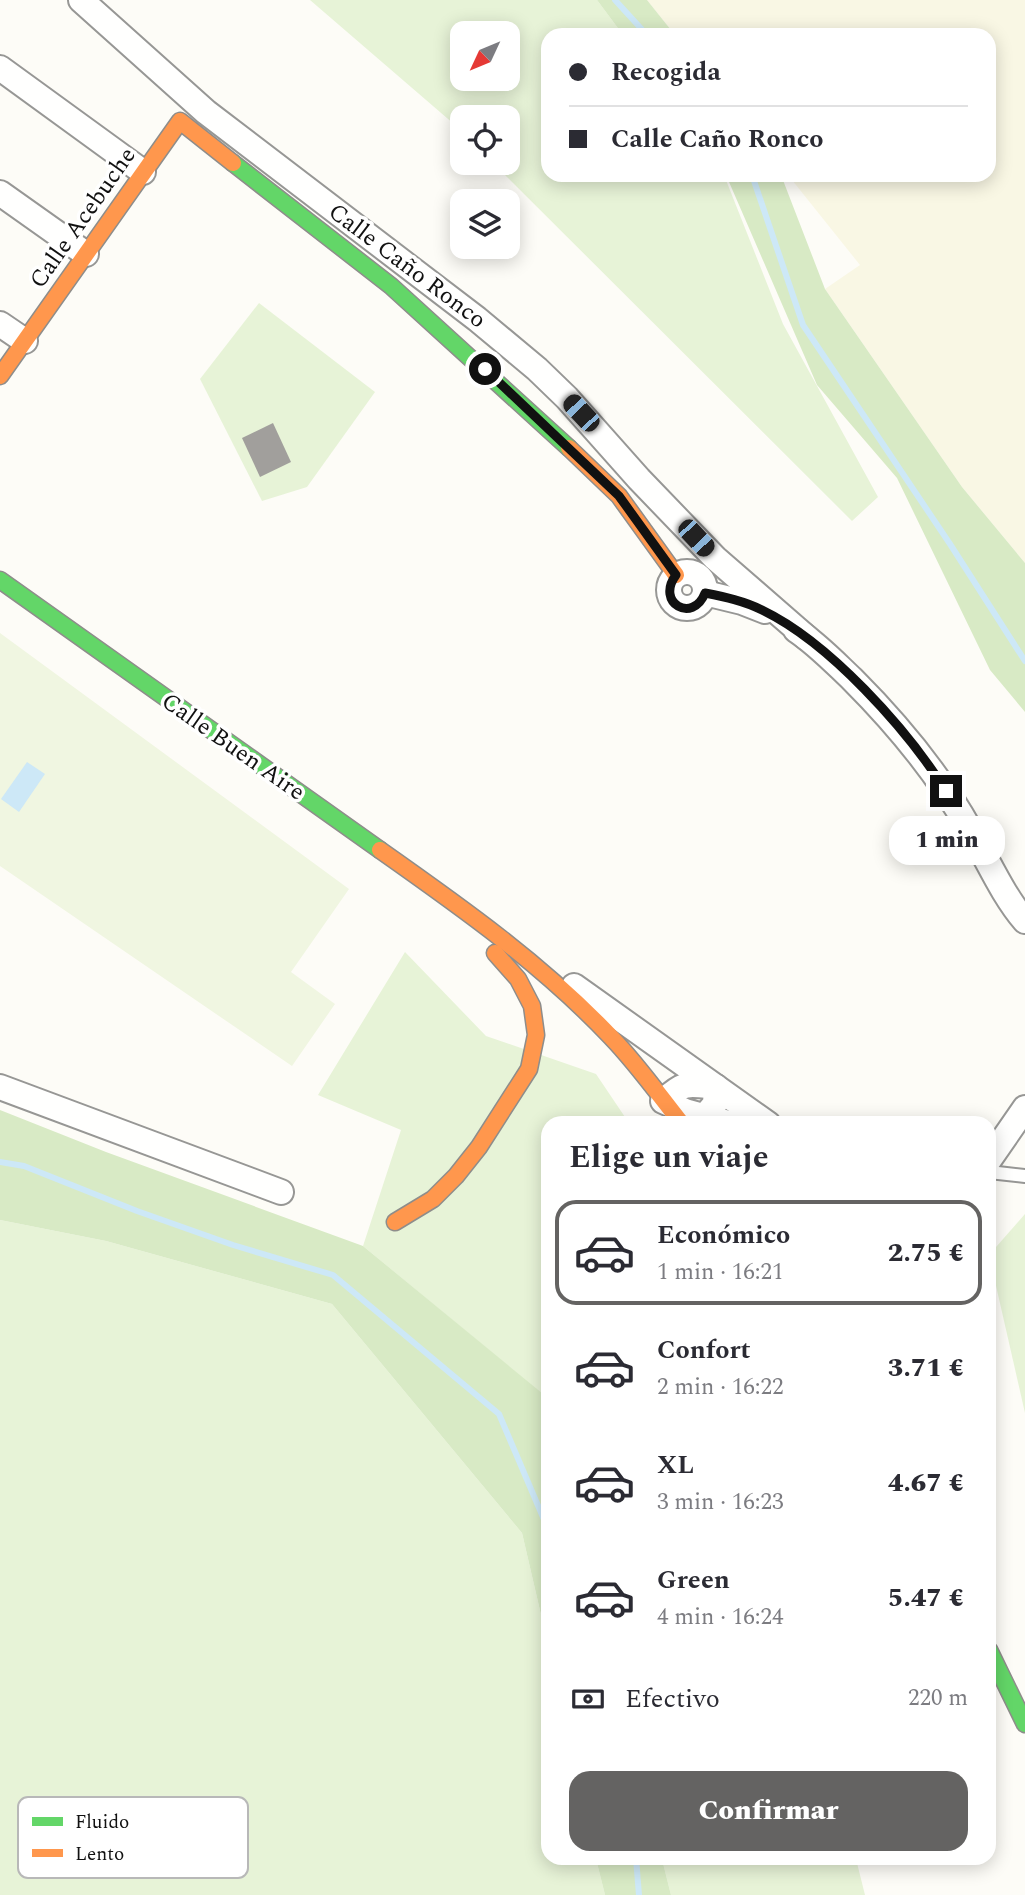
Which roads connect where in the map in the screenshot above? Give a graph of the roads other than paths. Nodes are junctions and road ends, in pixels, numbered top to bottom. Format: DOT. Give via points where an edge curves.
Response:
graph roads {
  1 [pos="80,0"];
  2 [pos="0,68"];
  3 [pos="143,172"];
  4 [pos="0,193"];
  5 [pos="86,254"];
  6 [pos="0,324"];
  7 [pos="24,341"];
  8 [pos="0,376"];
  9 [pos="676,575"];
  10 [pos="0,580"];
  11 [pos="807,638"];
  12 [pos="392,858"];
  13 [pos="1013,891"];
  14 [pos="468,912"];
  15 [pos="1025,921"];
  16 [pos="539,969"];
  17 [pos="590,1039"];
  18 [pos="0,1087"];
  19 [pos="716,1087"];
  20 [pos="663,1101"];
  21 [pos="1025,1108"];
  22 [pos="675,1116"];
  23 [pos="705,1116"];
  24 [pos="757,1116"];
  25 [pos="996,1150"];
  26 [pos="996,1173"];
  27 [pos="1025,1176"];
  28 [pos="281,1192"];
  29 [pos="395,1223"];
  30 [pos="996,1664"];
  31 [pos="1025,1724"];
  1 -- 11 [label="street, Calle Caño Ronco" via="205,112 537,369 715,558"];
  2 -- 3 [label="street"];
  3 -- 5 [label="street, Calle Acebuche"];
  3 -- 9 [label="street, Calle Acebuche" via="180,121 391,286 547,426 619,496"];
  4 -- 5 [label="street"];
  5 -- 7 [label="street, Calle Acebuche"];
  6 -- 7 [label="street"];
  7 -- 8 [label="street, Calle Acebuche"];
  9 -- 11 [label="street, Calle Caño Ronco" via="692,572 705,584 705,593 761,609"];
  10 -- 12 [label="street, Calle Buen Aire"];
  11 -- 13 [label="street, Calle Caño Ronco" via="907,736"];
  12 -- 14 [label="street, Calle Buen Aire"];
  12 -- 29 [label="street" via="520,980 537,1027 529,1069 465,1166 426,1204"];
  13 -- 15 [label="street, Calle Caño Ronco"];
  14 -- 16 [label="street"];
  14 -- 17 [label="street" via="509,949"];
  16 -- 19 [label="street" via="602,1004"];
  16 -- 20 [label="street" via="611,1038"];
  18 -- 28 [label="street"];
  19 -- 20 [label="street" via="679,1086"];
  19 -- 23 [label="street" via="715,1104"];
  19 -- 24 [label="street"];
  20 -- 22 [label="street"];
  20 -- 23 [label="street"];
  21 -- 25 [label="street"];
  26 -- 27 [label="lane"];
  30 -- 31 [label="street"];
}
